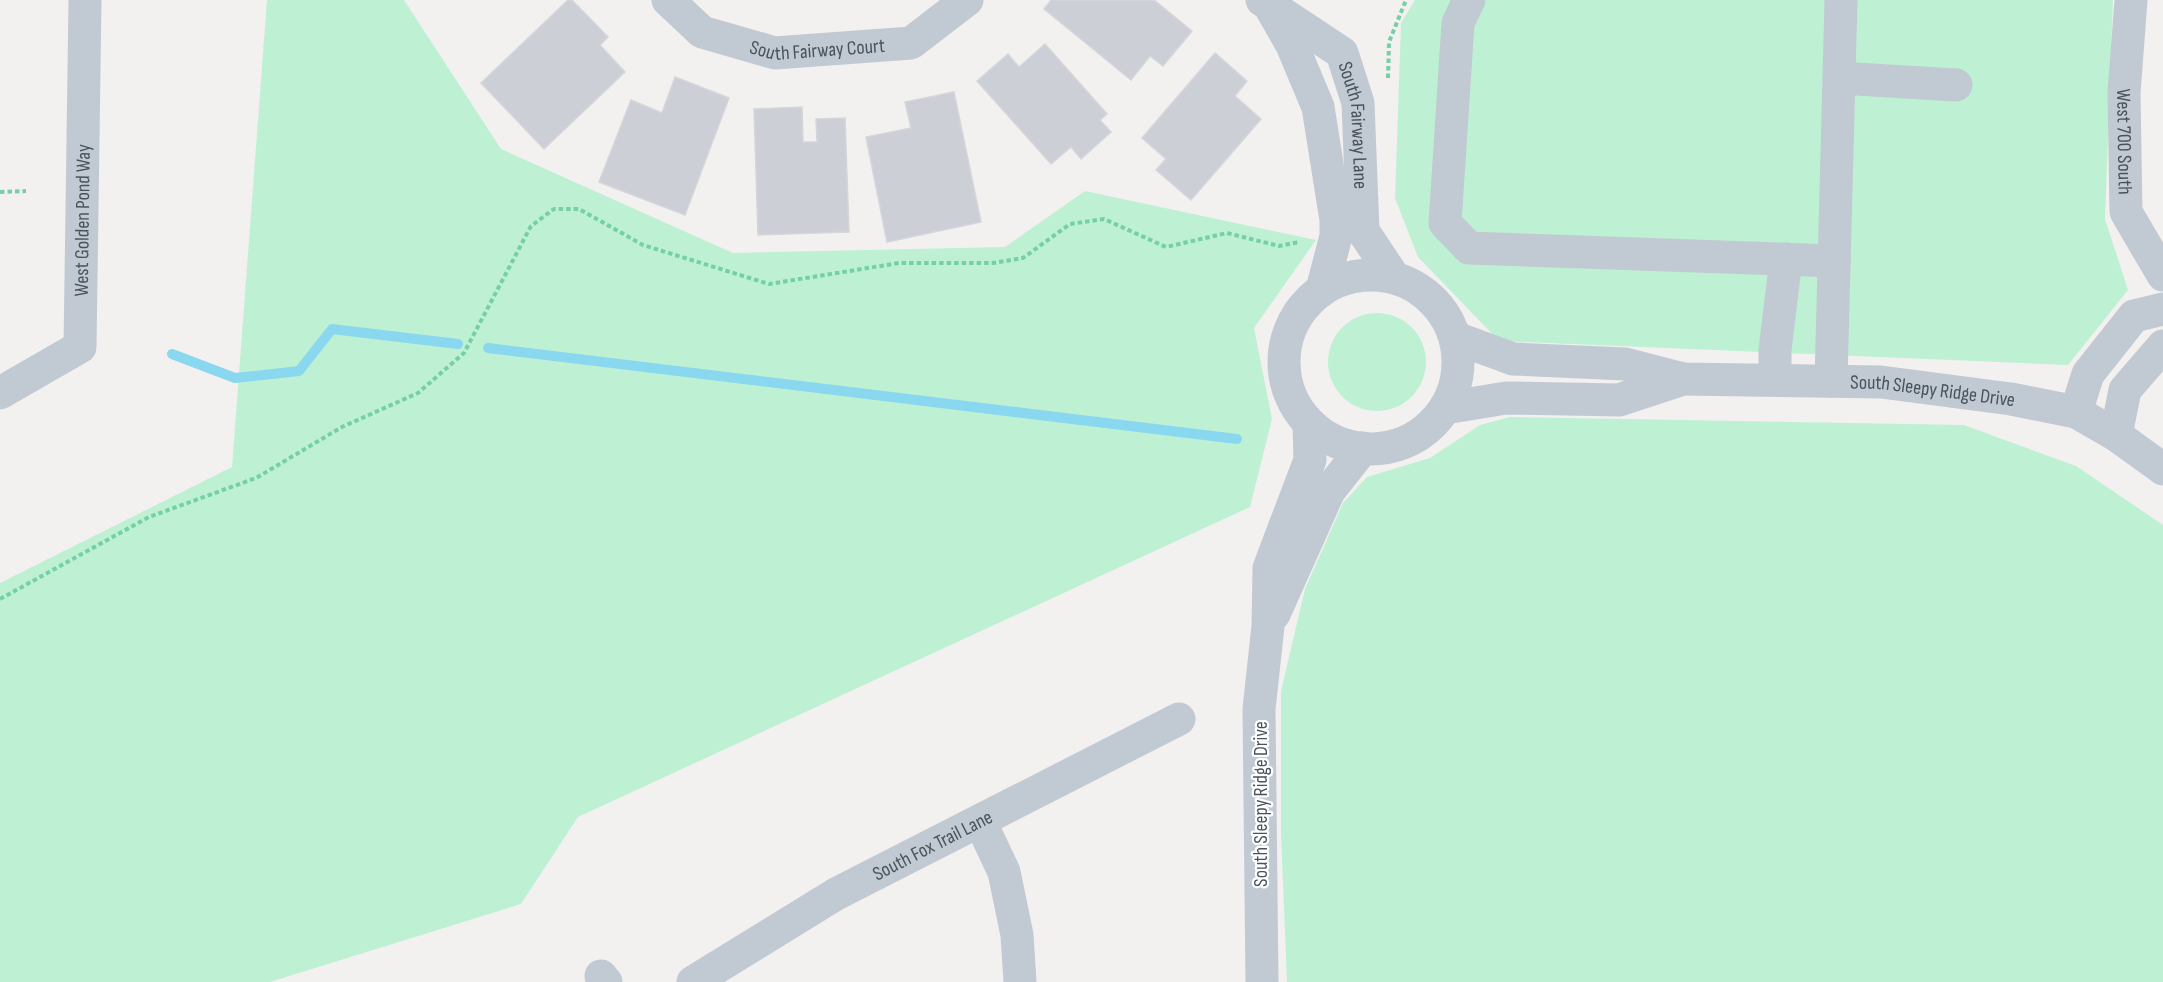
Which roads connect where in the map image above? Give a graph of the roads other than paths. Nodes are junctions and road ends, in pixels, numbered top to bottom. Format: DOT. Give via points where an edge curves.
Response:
graph roads {
  1 [pos="85,0"];
  2 [pos="668,0"];
  3 [pos="968,0"];
  4 [pos="1469,0"];
  5 [pos="1841,0"];
  6 [pos="2131,0"];
  7 [pos="1266,3"];
  8 [pos="1839,78"];
  9 [pos="1956,85"];
  10 [pos="1786,259"];
  11 [pos="1834,261"];
  12 [pos="2163,275"];
  13 [pos="1392,276"];
  14 [pos="1322,290"];
  15 [pos="2163,309"];
  16 [pos="1456,338"];
  17 [pos="2163,346"];
  18 [pos="1683,379"];
  19 [pos="1775,379"];
  20 [pos="1831,381"];
  21 [pos="0,393"];
  22 [pos="1446,408"];
  23 [pos="2076,412"];
  24 [pos="1309,425"];
  25 [pos="2116,435"];
  26 [pos="1363,448"];
  27 [pos="2163,469"];
  28 [pos="1268,626"];
  29 [pos="1179,720"];
  30 [pos="980,821"];
  31 [pos="693,982"];
  32 [pos="1020,982"];
  33 [pos="1262,982"];
  1 -- 21 [label="street, West Golden Pond Way" via="81,347"];
  2 -- 3 [label="street, South Fairway Court" via="702,32 775,53 911,44"];
  4 -- 10 [label="street" via="1458,23 1445,223 1469,248"];
  5 -- 8 [label="street"];
  6 -- 12 [label="street, West 700 South" via="2124,93 2126,212"];
  7 -- 13 [label="street, South Fairway Lane" via="1342,53 1358,103 1363,231"];
  7 -- 14 [label="street, South Fairway Lane" via="1293,45 1318,107 1336,220 1336,236"];
  8 -- 9 [label="street"];
  8 -- 11 [label="street"];
  10 -- 11 [label="street"];
  10 -- 19 [label="street"];
  11 -- 20 [label="street"];
  13 -- 14 [label="street" via="1340,279"];
  13 -- 16 [label="street" via="1421,289 1442,310"];
  14 -- 24 [label="street" via="1294,318 1284,347 1283,370 1292,400"];
  15 -- 23 [label="street" via="2134,316 2088,374"];
  16 -- 18 [label="street, South Sleepy Ridge Drive" via="1513,359 1625,364"];
  16 -- 22 [label="street" via="1458,368"];
  17 -- 25 [label="street" via="2125,390"];
  18 -- 19 [label="street, South Sleepy Ridge Drive"];
  18 -- 22 [label="street, South Sleepy Ridge Drive" via="1619,400 1506,398"];
  19 -- 20 [label="street, South Sleepy Ridge Drive"];
  20 -- 23 [label="street, South Sleepy Ridge Drive" via="1881,382"];
  22 -- 26 [label="street" via="1425,431 1398,445"];
  23 -- 25 [label="street, South Sleepy Ridge Drive"];
  24 -- 26 [label="street" via="1329,439"];
  24 -- 28 [label="street, South Sleepy Ridge Drive" via="1311,460 1269,568"];
  25 -- 27 [label="street, South Sleepy Ridge Drive"];
  26 -- 28 [label="street, South Sleepy Ridge Drive" via="1329,491"];
  28 -- 33 [label="street, South Sleepy Ridge Drive" via="1259,709"];
  29 -- 30 [label="street, South Fox Trail Lane"];
  30 -- 31 [label="street, South Fox Trail Lane" via="836,894"];
  30 -- 32 [label="street" via="1004,872 1017,935"];
}
